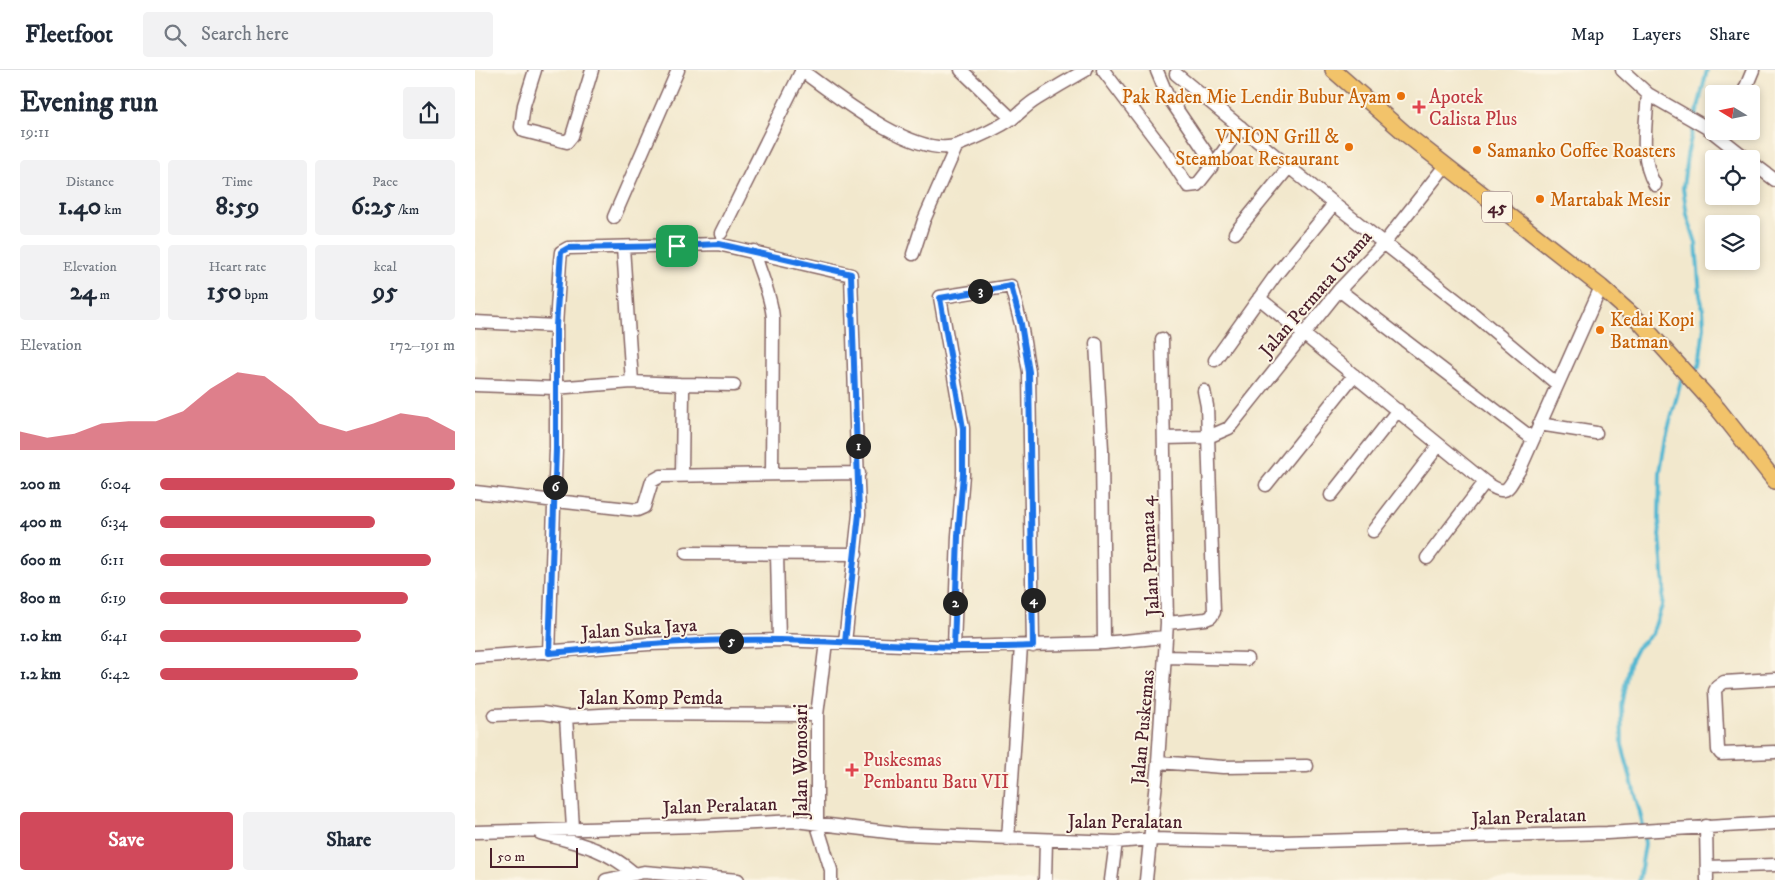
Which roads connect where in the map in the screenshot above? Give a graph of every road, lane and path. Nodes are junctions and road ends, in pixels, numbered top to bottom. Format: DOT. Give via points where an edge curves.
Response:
graph roads {
  1 [pos="535,70"];
  2 [pos="592,70"];
  3 [pos="678,70"];
  4 [pos="802,70"];
  5 [pos="961,70"];
  6 [pos="1086,70"];
  7 [pos="1103,70"];
  8 [pos="1156,70"];
  9 [pos="1333,70"];
  10 [pos="1622,70"];
  11 [pos="1753,70"];
  12 [pos="1178,72"];
  13 [pos="1747,85"];
  14 [pos="1648,94"];
  15 [pos="1011,119"];
  16 [pos="1705,126"];
  17 [pos="1241,128"];
  18 [pos="1725,140"];
  19 [pos="957,145"];
  20 [pos="1737,150"];
  21 [pos="1212,160"];
  22 [pos="1445,166"];
  23 [pos="1289,167"];
  24 [pos="1760,169"];
  25 [pos="1775,180"];
  26 [pos="1655,185"];
  27 [pos="1334,204"];
  28 [pos="614,217"];
  29 [pos="721,233"];
  30 [pos="1235,233"];
  31 [pos="1385,242"];
  32 [pos="623,247"];
  33 [pos="754,251"];
  34 [pos="913,254"];
  35 [pos="1601,287"];
  36 [pos="1339,290"];
  37 [pos="1259,298"];
  38 [pos="475,322"];
  39 [pos="556,326"];
  40 [pos="1302,336"];
  41 [pos="1162,339"];
  42 [pos="1096,343"];
  43 [pos="1215,360"];
  44 [pos="1354,375"];
  45 [pos="632,382"];
  46 [pos="679,384"];
  47 [pos="1557,384"];
  48 [pos="475,385"];
  49 [pos="734,385"];
  50 [pos="554,388"];
  51 [pos="1203,391"];
  52 [pos="1398,410"];
  53 [pos="1539,424"];
  54 [pos="1596,434"];
  55 [pos="1208,437"];
  56 [pos="1164,438"];
  57 [pos="1533,439"];
  58 [pos="1439,444"];
  59 [pos="1772,471"];
  60 [pos="859,473"];
  61 [pos="772,474"];
  62 [pos="681,475"];
  63 [pos="1485,482"];
  64 [pos="1266,485"];
  65 [pos="475,492"];
  66 [pos="1331,495"];
  67 [pos="555,500"];
  68 [pos="1373,531"];
  69 [pos="686,553"];
  70 [pos="777,554"];
  71 [pos="855,554"];
  72 [pos="1427,558"];
  73 [pos="1167,623"];
  74 [pos="1165,636"];
  75 [pos="779,640"];
  76 [pos="825,642"];
  77 [pos="845,642"];
  78 [pos="1103,643"];
  79 [pos="1027,646"];
  80 [pos="954,647"];
  81 [pos="549,653"];
  82 [pos="475,657"];
  83 [pos="1166,657"];
  84 [pos="1247,659"];
  85 [pos="1775,679"];
  86 [pos="495,715"];
  87 [pos="817,715"];
  88 [pos="566,717"];
  89 [pos="1775,752"];
  90 [pos="1158,762"];
  91 [pos="1307,766"];
  92 [pos="1775,823"];
  93 [pos="817,825"];
  94 [pos="1706,826"];
  95 [pos="573,828"];
  96 [pos="529,830"];
  97 [pos="475,832"];
  98 [pos="1008,838"];
  99 [pos="1152,839"];
  100 [pos="1046,840"];
  101 [pos="1116,842"];
  102 [pos="1775,865"];
  103 [pos="1707,867"];
  104 [pos="635,874"];
  105 [pos="605,880"];
  106 [pos="738,880"];
  107 [pos="831,880"];
  108 [pos="1045,880"];
  109 [pos="1111,880"];
  110 [pos="1146,880"];
  111 [pos="1707,880"];
  1 -- 2 [label="street" via="521,127 524,131 567,142 572,136"];
  3 -- 28 [label="street"];
  4 -- 19 [label="street" via="842,100 896,133 932,146"];
  4 -- 29 [label="street"];
  5 -- 15 [label="street"];
  6 -- 15 [label="street"];
  7 -- 21 [label="street" via="1188,186 1197,185"];
  8 -- 12 [label="street"];
  8 -- 21 [label="street" via="1167,95"];
  9 -- 22 [label="main road, 45"];
  10 -- 14 [label="street"];
  11 -- 13 [label="street"];
  12 -- 17 [label="street"];
  14 -- 16 [label="street"];
  14 -- 26 [label="street" via="1645,156"];
  15 -- 19 [label="street"];
  17 -- 21 [label="street"];
  17 -- 23 [label="street"];
  18 -- 20 [label="street"];
  19 -- 34 [label="street" via="924,220"];
  22 -- 31 [label="street, Jalan Permata Utama"];
  22 -- 35 [label="main road, 45"];
  23 -- 27 [label="street"];
  23 -- 30 [label="street"];
  24 -- 25 [label="street"];
  27 -- 31 [label="street"];
  27 -- 37 [label="street"];
  31 -- 36 [label="street, Jalan Permata Utama"];
  31 -- 47 [label="street"];
  32 -- 33 [label="street" via="719,244"];
  32 -- 39 [label="street" via="568,248 561,252"];
  32 -- 45 [label="street"];
  33 -- 60 [label="street" via="851,274"];
  33 -- 61 [label="street" via="770,298 773,318"];
  35 -- 47 [label="street"];
  35 -- 59 [label="main road, 45" via="1661,343"];
  36 -- 40 [label="street, Jalan Permata Utama"];
  36 -- 57 [label="street"];
  37 -- 40 [label="street"];
  37 -- 43 [label="street"];
  38 -- 39 [label="street"];
  39 -- 50 [label="street"];
  40 -- 44 [label="street"];
  40 -- 55 [label="street, Jalan Permata Utama" via="1229,428"];
  41 -- 56 [label="street, Jalan Permata 4"];
  42 -- 78 [label="street" via="1103,449"];
  44 -- 52 [label="street"];
  44 -- 64 [label="street"];
  45 -- 46 [label="street"];
  45 -- 50 [label="street"];
  46 -- 49 [label="street"];
  46 -- 62 [label="street" via="683,391"];
  47 -- 53 [label="street"];
  48 -- 50 [label="street"];
  50 -- 67 [label="street"];
  51 -- 55 [label="street, Jalan Permata 4"];
  52 -- 58 [label="street"];
  52 -- 66 [label="street"];
  53 -- 54 [label="street"];
  53 -- 57 [label="street"];
  55 -- 56 [label="street"];
  55 -- 73 [label="street, Jalan Permata 4" via="1214,612 1206,619"];
  56 -- 73 [label="street, Jalan Permata 4"];
  57 -- 63 [label="street" via="1509,487 1498,491"];
  58 -- 63 [label="street"];
  58 -- 68 [label="street"];
  60 -- 61 [label="street"];
  60 -- 71 [label="street"];
  61 -- 62 [label="street"];
  62 -- 67 [label="street" via="656,477 644,507 637,510"];
  63 -- 72 [label="street"];
  65 -- 67 [label="street"];
  67 -- 81 [label="street"];
  69 -- 70 [label="street"];
  70 -- 71 [label="street"];
  70 -- 75 [label="street"];
  71 -- 77 [label="street"];
  73 -- 74 [label="street, Jalan Puskemas"];
  74 -- 78 [label="street, Jalan Suka Jaya"];
  74 -- 83 [label="street, Jalan Puskemas"];
  75 -- 76 [label="street, Jalan Suka Jaya"];
  75 -- 81 [label="street, Jalan Suka Jaya" via="648,644"];
  76 -- 77 [label="street, Jalan Suka Jaya"];
  76 -- 87 [label="street, Jalan Wonosari"];
  77 -- 80 [label="street, Jalan Suka Jaya"];
  78 -- 79 [label="street, Jalan Suka Jaya"];
  79 -- 80 [label="street, Jalan Suka Jaya"];
  79 -- 80 [label="street" via="1029,372 1011,286 940,298 963,428"];
  79 -- 98 [label="street"];
  81 -- 82 [label="street, Jalan Suka Jaya"];
  83 -- 84 [label="street"];
  83 -- 90 [label="street, Jalan Puskemas"];
  85 -- 89 [label="street" via="1724,682 1715,691 1718,750 1721,754"];
  86 -- 88 [label="street" via="543,713"];
  87 -- 88 [label="street, Jalan Komp Pemda" via="617,714"];
  87 -- 93 [label="street, Jalan Wonosari"];
  88 -- 95 [label="street, Jalan Komp Pemda"];
  90 -- 91 [label="street" via="1223,767"];
  90 -- 99 [label="street, Jalan Puskemas"];
  92 -- 94 [label="street, Jalan Peralatan"];
  93 -- 95 [label="street, Jalan Peralatan" via="795,821"];
  93 -- 98 [label="street, Jalan Peralatan" via="905,834"];
  93 -- 107 [label="street, Jalan Wonosari"];
  94 -- 99 [label="street, Jalan Peralatan" via="1607,833 1293,842"];
  94 -- 103 [label="street"];
  95 -- 96 [label="street, Jalan Peralatan"];
  96 -- 97 [label="street, Jalan Peralatan"];
  96 -- 104 [label="street" via="594,847"];
  98 -- 100 [label="street, Jalan Peralatan"];
  99 -- 101 [label="street, Jalan Peralatan"];
  99 -- 110 [label="street, Jalan Puskemas"];
  100 -- 101 [label="street, Jalan Peralatan"];
  100 -- 108 [label="street"];
  101 -- 109 [label="street"];
  102 -- 103 [label="street"];
  103 -- 111 [label="street"];
  104 -- 105 [label="street"];
  104 -- 106 [label="street"];
}
